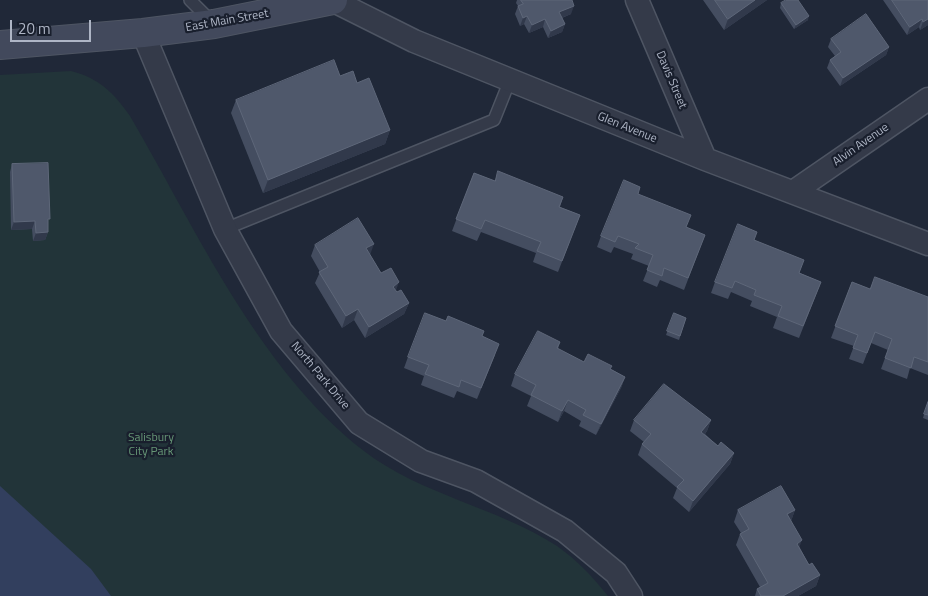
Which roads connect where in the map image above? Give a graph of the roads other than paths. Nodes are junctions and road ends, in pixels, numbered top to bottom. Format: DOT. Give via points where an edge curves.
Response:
graph roads {
  1 [pos="190,0"];
  2 [pos="332,0"];
  3 [pos="637,0"];
  4 [pos="214,24"];
  5 [pos="143,34"];
  6 [pos="0,45"];
  7 [pos="510,80"];
  8 [pos="928,99"];
  9 [pos="705,160"];
  10 [pos="793,192"];
  11 [pos="225,229"];
  12 [pos="928,244"];
  13 [pos="631,596"];
  1 -- 4 [label="lane"];
  2 -- 4 [label="main road, East Main Street"];
  2 -- 7 [label="street, Glen Avenue" via="414,41"];
  3 -- 9 [label="street, Davis Street"];
  4 -- 5 [label="main road, East Main Street"];
  5 -- 6 [label="main road, East Main Street"];
  5 -- 11 [label="street, North Park Drive"];
  7 -- 9 [label="street, Glen Avenue"];
  7 -- 11 [label="lane" via="494,120"];
  8 -- 10 [label="street, Alvin Avenue"];
  9 -- 10 [label="street, Glen Avenue"];
  10 -- 12 [label="street, Glen Avenue"];
  11 -- 13 [label="street, North Park Drive" via="281,331 359,423 420,461 476,481 565,531 616,573"];
}
